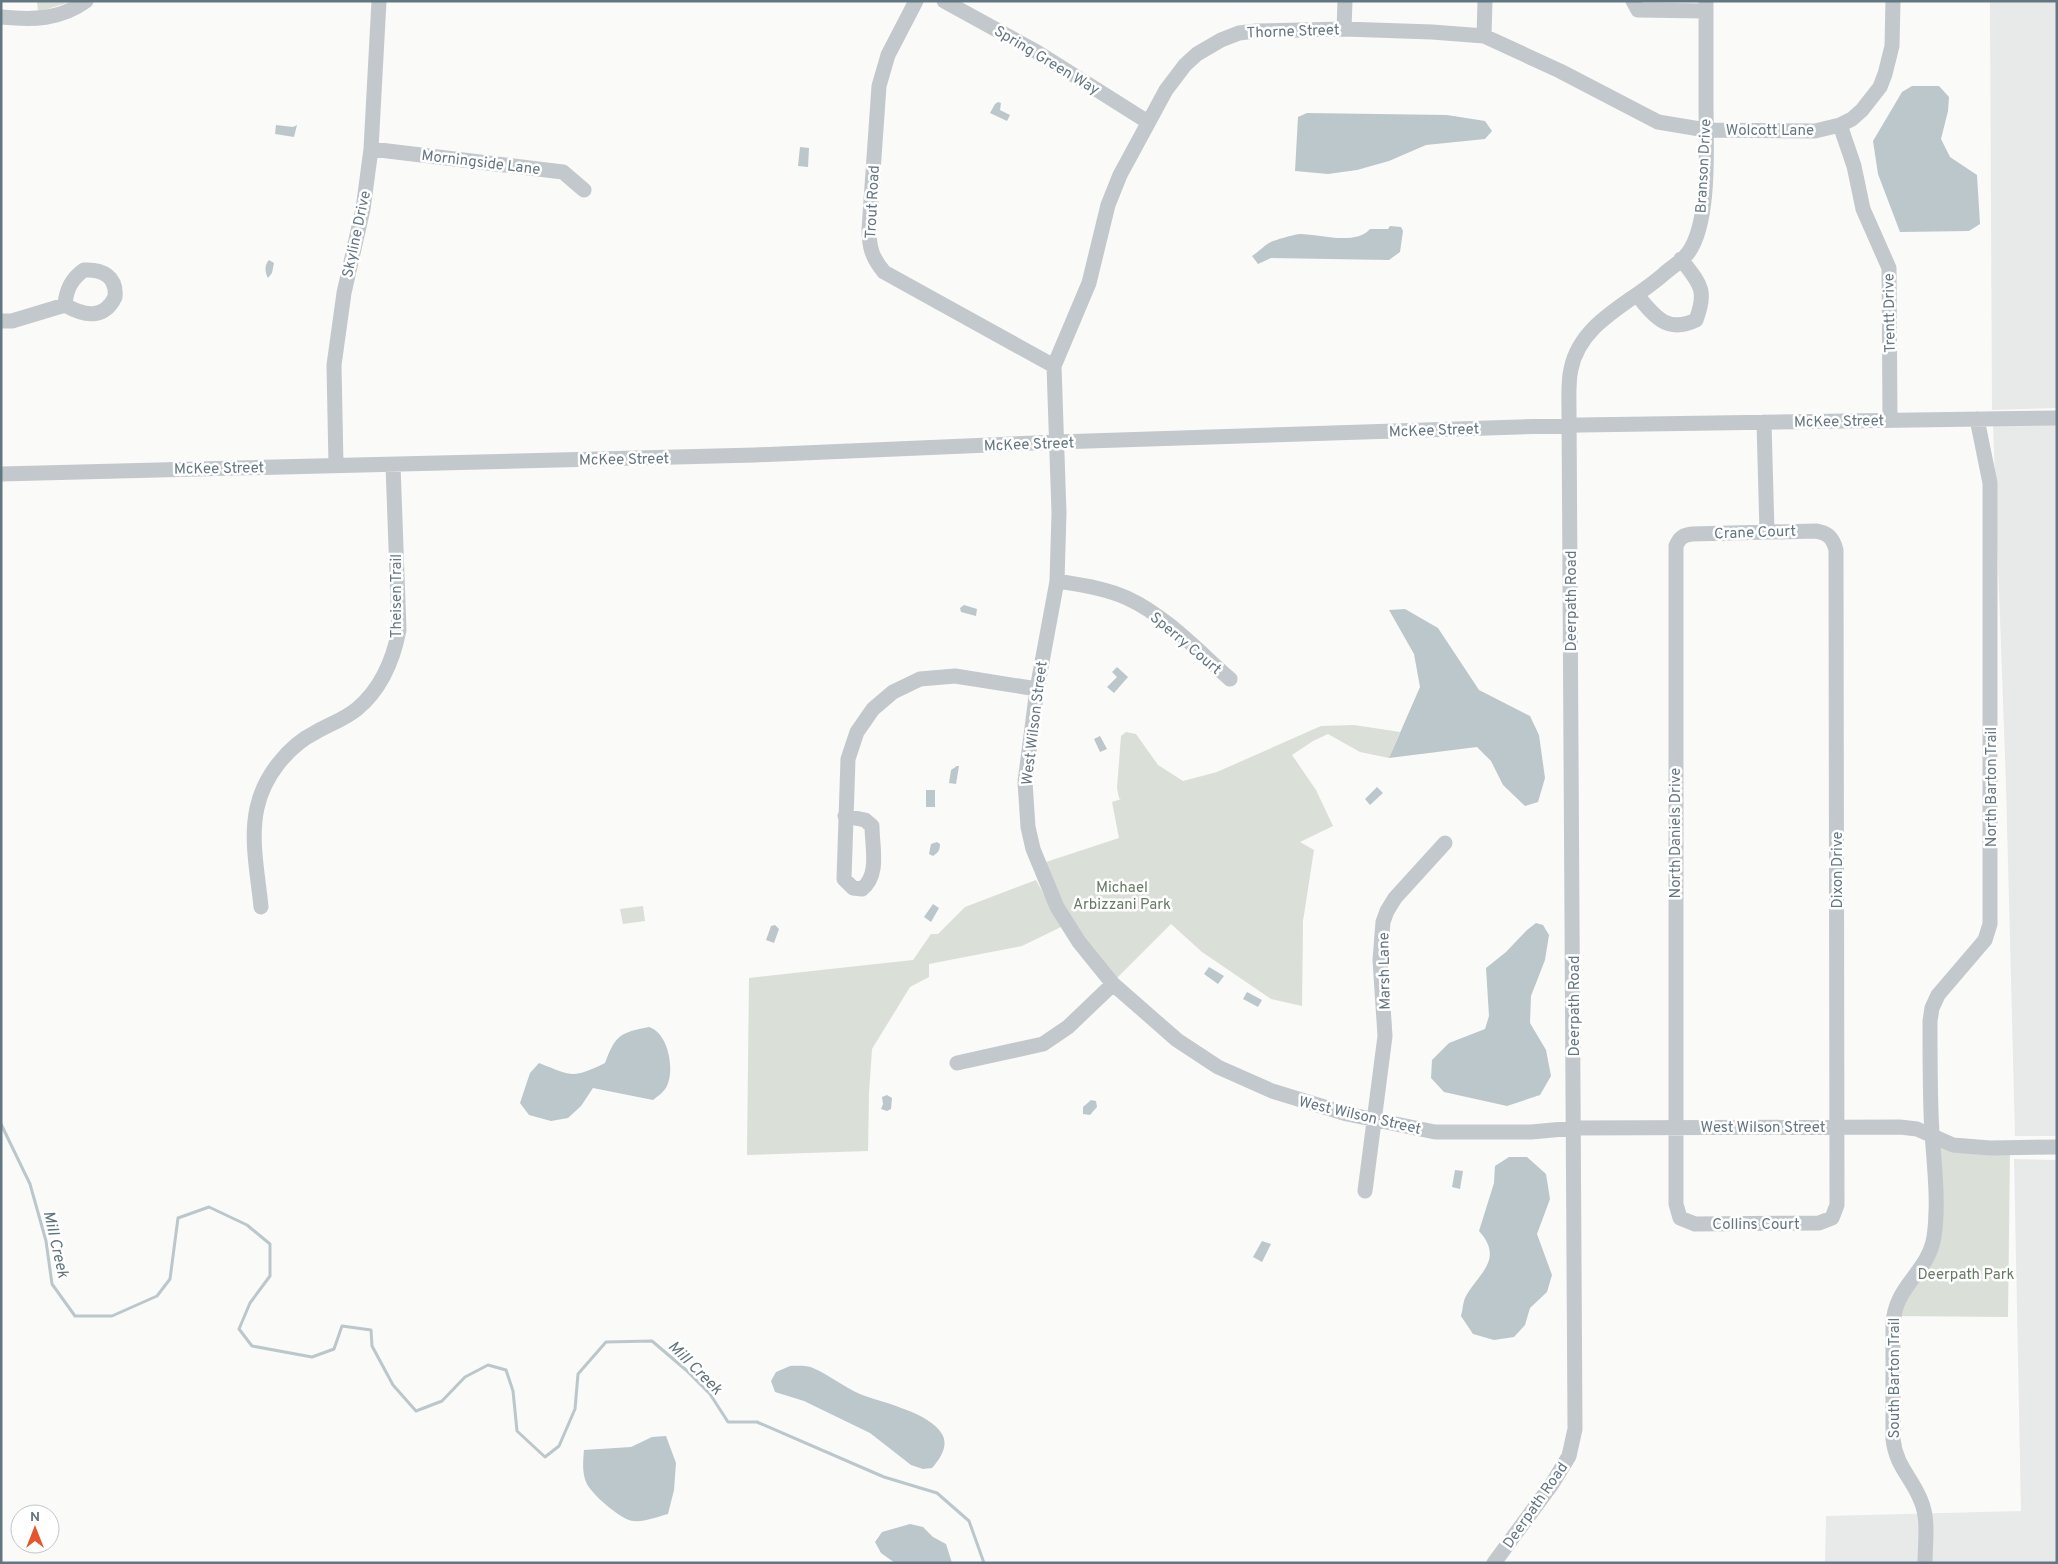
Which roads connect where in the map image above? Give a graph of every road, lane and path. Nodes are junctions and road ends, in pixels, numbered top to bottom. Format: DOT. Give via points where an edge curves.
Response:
graph roads {
  1 [pos="86,1"];
  2 [pos="379,1"];
  3 [pos="916,1"];
  4 [pos="944,1"];
  5 [pos="1345,1"];
  6 [pos="1484,1"];
  7 [pos="1633,1"];
  8 [pos="1892,1"];
  9 [pos="1706,6"];
  10 [pos="1,17"];
  11 [pos="1344,29"];
  12 [pos="1484,36"];
  13 [pos="1148,122"];
  14 [pos="1840,125"];
  15 [pos="1706,130"];
  16 [pos="371,149"];
  17 [pos="584,190"];
  18 [pos="1681,259"];
  19 [pos="1636,295"];
  20 [pos="65,306"];
  21 [pos="1,321"];
  22 [pos="1054,366"];
  23 [pos="2057,418"];
  24 [pos="1977,419"];
  25 [pos="1890,420"];
  26 [pos="1764,422"];
  27 [pos="1569,426"];
  28 [pos="1058,442"];
  29 [pos="393,465"];
  30 [pos="336,466"];
  31 [pos="1,474"];
  32 [pos="1767,532"];
  33 [pos="1830,537"];
  34 [pos="1679,540"];
  35 [pos="1056,581"];
  36 [pos="1230,679"];
  37 [pos="1037,689"];
  38 [pos="845,816"];
  39 [pos="1445,843"];
  40 [pos="261,907"];
  41 [pos="1113,984"];
  42 [pos="956,1063"];
  43 [pos="1375,1121"];
  44 [pos="1676,1127"];
  45 [pos="1837,1127"];
  46 [pos="1574,1128"];
  47 [pos="1933,1136"];
  48 [pos="2057,1147"];
  49 [pos="1365,1191"];
  50 [pos="1676,1204"];
  51 [pos="1837,1205"];
  52 [pos="1494,1563"];
  53 [pos="1924,1563"];
  1 -- 10 [label="street" via="72,12 39,19"];
  2 -- 16 [label="street, Skyline Drive"];
  3 -- 22 [label="street, Trout Road" via="888,55 880,86 869,229 871,254 884,272"];
  4 -- 13 [label="street, Spring Green Way" via="1038,52"];
  5 -- 11 [label="street"];
  6 -- 12 [label="street"];
  7 -- 9 [label="street" via="1638,10"];
  8 -- 14 [label="street, Wolcott Lane" via="1892,46 1882,81 1862,110"];
  9 -- 15 [label="street, Branson Drive"];
  11 -- 12 [label="street, Thorne Street"];
  11 -- 13 [label="street, Thorne Street" via="1256,31 1221,40 1185,65"];
  12 -- 15 [label="street, Thorne Street" via="1658,122"];
  13 -- 22 [label="street, Thorne Street" via="1113,190 1089,284"];
  14 -- 15 [label="street, Wolcott Lane" via="1815,131"];
  14 -- 25 [label="street, Trentt Drive" via="1854,166 1863,209 1889,268"];
  15 -- 18 [label="street, Branson Drive" via="1704,203 1699,227 1688,253"];
  16 -- 17 [label="street, Morningside Lane" via="563,172"];
  16 -- 30 [label="street, Skyline Drive" via="334,365"];
  18 -- 19 [label="street, Branson Drive"];
  18 -- 19 [label="street" via="1699,283 1702,304 1696,320 1683,326 1666,323 1654,316"];
  19 -- 27 [label="street, Branson Drive" via="1592,328 1576,355 1569,385"];
  20 -- 21 [label="street"];
  22 -- 28 [label="street, Thorne Street"];
  23 -- 24 [label="street, McKee Street"];
  24 -- 25 [label="street, McKee Street"];
  24 -- 47 [label="street, North Barton Trail" via="1990,483 1991,908 1985,940 1945,985 1932,1008"];
  25 -- 26 [label="street, McKee Street"];
  26 -- 27 [label="street, McKee Street"];
  26 -- 32 [label="street"];
  27 -- 28 [label="street, McKee Street"];
  27 -- 46 [label="street, Deerpath Road"];
  28 -- 29 [label="street, McKee Street" via="755,455"];
  28 -- 35 [label="street, West Wilson Street"];
  29 -- 30 [label="street, McKee Street"];
  29 -- 40 [label="street, Theisen Trail" via="399,630 396,648 377,687 357,709 303,739 281,760 265,784 254,828"];
  30 -- 31 [label="street, McKee Street"];
  32 -- 33 [label="street, Crane Court" via="1816,530"];
  32 -- 34 [label="street, Crane Court" via="1692,534"];
  33 -- 45 [label="street, Dixon Drive" via="1836,550"];
  34 -- 44 [label="street, North Daniels Drive" via="1675,553"];
  35 -- 36 [label="street, Sperry Court" via="1096,587 1128,598 1161,619"];
  35 -- 37 [label="street, West Wilson Street"];
  37 -- 38 [label="street" via="955,676 920,679 893,692 873,709 857,732 848,759"];
  37 -- 41 [label="street, West Wilson Street" via="1025,782 1033,849 1057,907 1078,942"];
  39 -- 43 [label="street, Marsh Lane" via="1395,898 1383,922 1380,960 1385,1036"];
  41 -- 42 [label="street" via="1068,1027 1043,1044"];
  41 -- 43 [label="street, West Wilson Street" via="1177,1040 1218,1067 1300,1102"];
  43 -- 46 [label="street, West Wilson Street" via="1435,1132 1531,1132"];
  43 -- 49 [label="street, Marsh Lane"];
  44 -- 45 [label="street, West Wilson Street"];
  44 -- 46 [label="street, West Wilson Street"];
  44 -- 50 [label="street, North Daniels Drive"];
  45 -- 47 [label="street, West Wilson Street" via="1900,1127 1917,1129"];
  45 -- 51 [label="street, Dixon Drive"];
  46 -- 52 [label="street, Deerpath Road" via="1575,1429 1569,1456"];
  47 -- 48 [label="street, West Wilson Street" via="1953,1145 1971,1147"];
  47 -- 53 [label="street, South Barton Trail" via="1935,1224 1931,1250 1900,1296 1893,1324 1894,1445 1900,1465 1922,1503"];
  50 -- 51 [label="street, Collins Court" via="1680,1218 1695,1224 1819,1223 1832,1218"];
}
